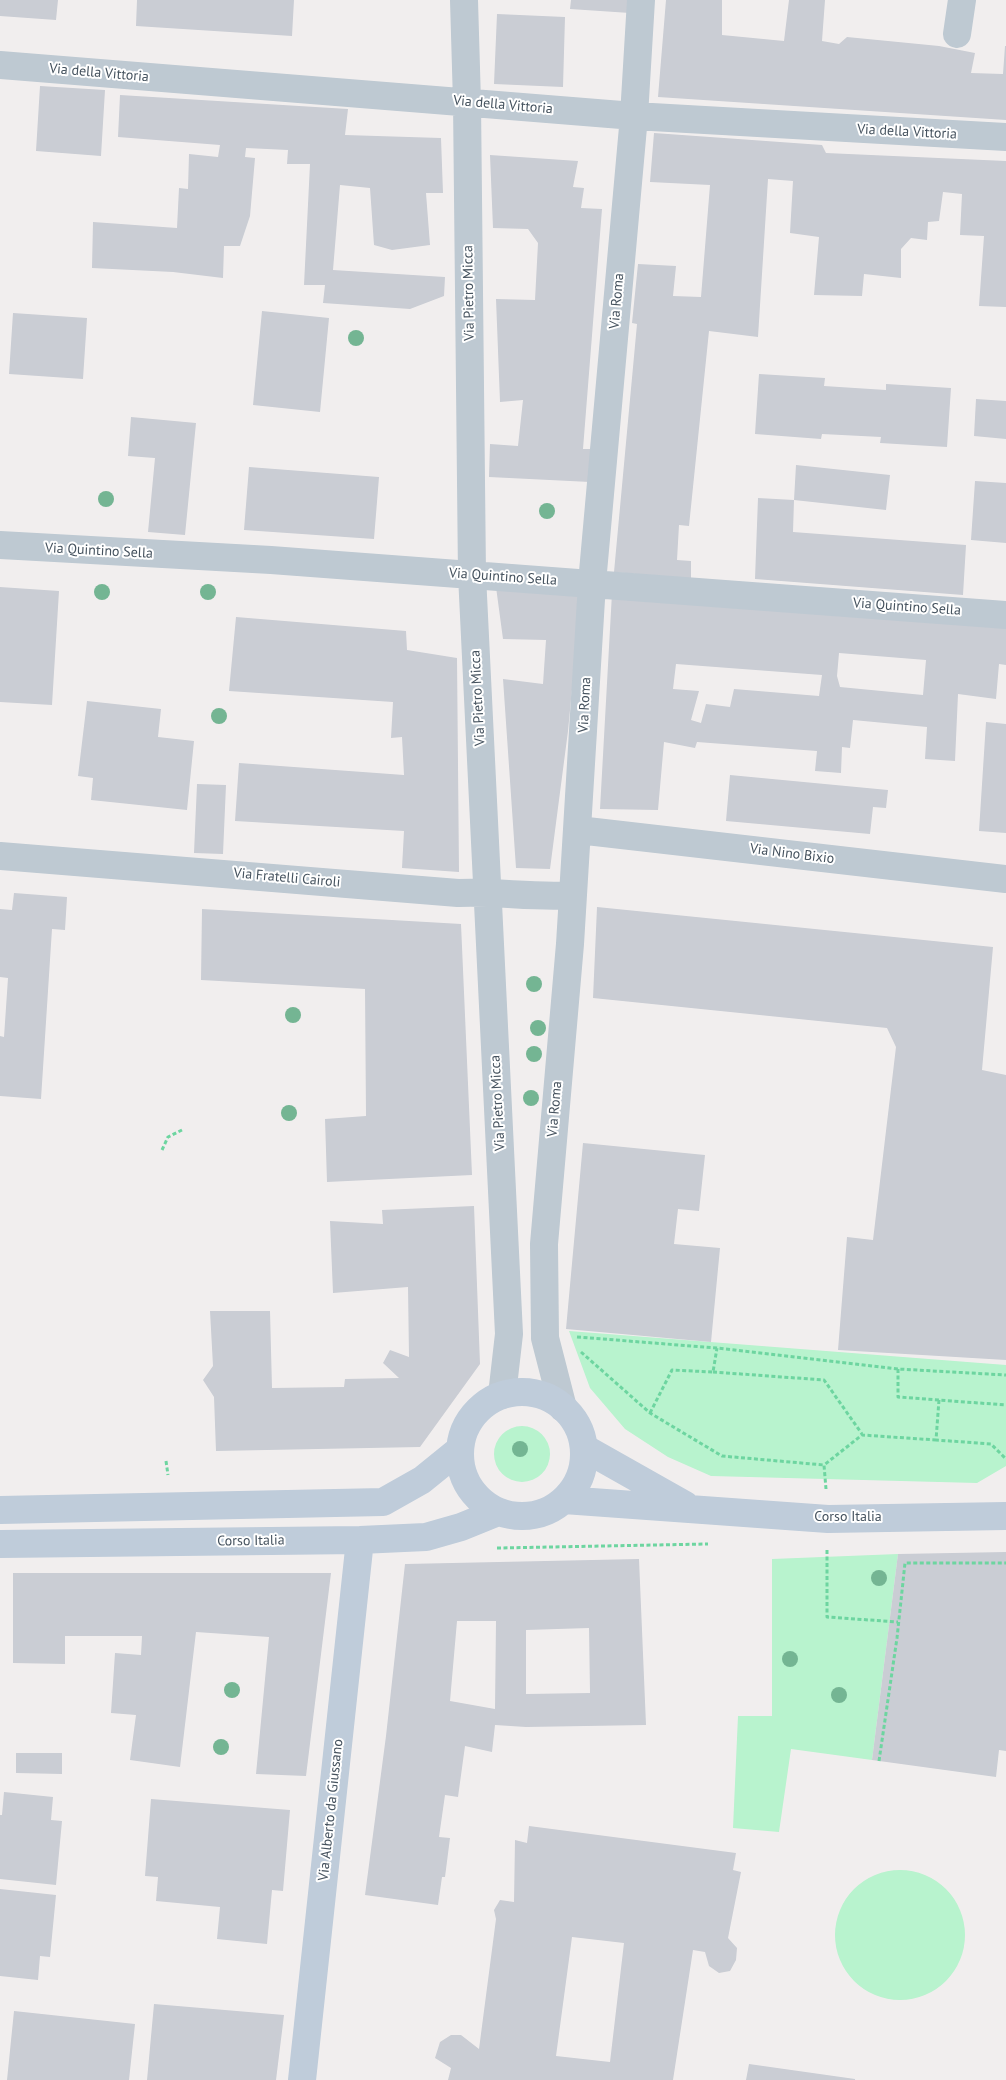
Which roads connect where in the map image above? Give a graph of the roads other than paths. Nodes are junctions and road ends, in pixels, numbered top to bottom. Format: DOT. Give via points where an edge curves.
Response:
graph roads {
  1 [pos="464,0"];
  2 [pos="641,0"];
  3 [pos="962,0"];
  4 [pos="957,34"];
  5 [pos="0,65"];
  6 [pos="467,102"];
  7 [pos="634,116"];
  8 [pos="1006,137"];
  9 [pos="0,545"];
  10 [pos="472,575"];
  11 [pos="592,583"];
  12 [pos="1006,615"];
  13 [pos="578,830"];
  14 [pos="0,856"];
  15 [pos="1006,879"];
  16 [pos="488,891"];
  17 [pos="573,895"];
  18 [pos="502,1395"];
  19 [pos="564,1408"];
  20 [pos="584,1448"];
  21 [pos="459,1450"];
  22 [pos="564,1500"];
  23 [pos="689,1508"];
  24 [pos="0,1510"];
  25 [pos="498,1512"];
  26 [pos="1006,1516"];
  27 [pos="360,1540"];
  28 [pos="0,1544"];
  29 [pos="302,2080"];
  1 -- 6 [label="street, Via Pietro Micca"];
  2 -- 7 [label="street, Via Roma"];
  3 -- 4 [label="street"];
  5 -- 6 [label="street, Via della Vittoria"];
  6 -- 7 [label="street, Via della Vittoria"];
  6 -- 10 [label="street, Via Pietro Micca"];
  7 -- 8 [label="street, Via della Vittoria"];
  7 -- 11 [label="street, Via Roma"];
  9 -- 10 [label="street, Via Quintino Sella"];
  10 -- 11 [label="street, Via Quintino Sella"];
  10 -- 16 [label="street, Via Pietro Micca"];
  11 -- 12 [label="street, Via Quintino Sella"];
  11 -- 13 [label="street, Via Roma"];
  13 -- 15 [label="street, Via Nino Bixio"];
  13 -- 17 [label="street, Via Roma"];
  14 -- 16 [label="street, Via Fratelli Cairoli" via="458,892"];
  16 -- 17 [label="street, Via Fratelli Cairoli"];
  16 -- 18 [label="street, Via Pietro Micca" via="509,1334"];
  17 -- 19 [label="street, Via Roma" via="544,1244 545,1338 560,1342"];
  18 -- 19 [label="street" via="534,1393"];
  18 -- 21 [label="street" via="485,1403 472,1416"];
  19 -- 20 [label="street" via="580,1433"];
  20 -- 22 [label="street" via="583,1467 576,1485"];
  20 -- 23 [label="street, Corso Italia"];
  21 -- 24 [label="street" via="422,1480 383,1502"];
  21 -- 25 [label="street" via="461,1469 468,1487 481,1502"];
  22 -- 23 [label="street, Corso Italia"];
  22 -- 25 [label="street" via="533,1516"];
  23 -- 26 [label="street, Corso Italia" via="828,1519"];
  25 -- 27 [label="street, Corso Italia" via="426,1537"];
  27 -- 28 [label="street, Corso Italia"];
  27 -- 29 [label="street, Via Alberto da Giussano"];
}
